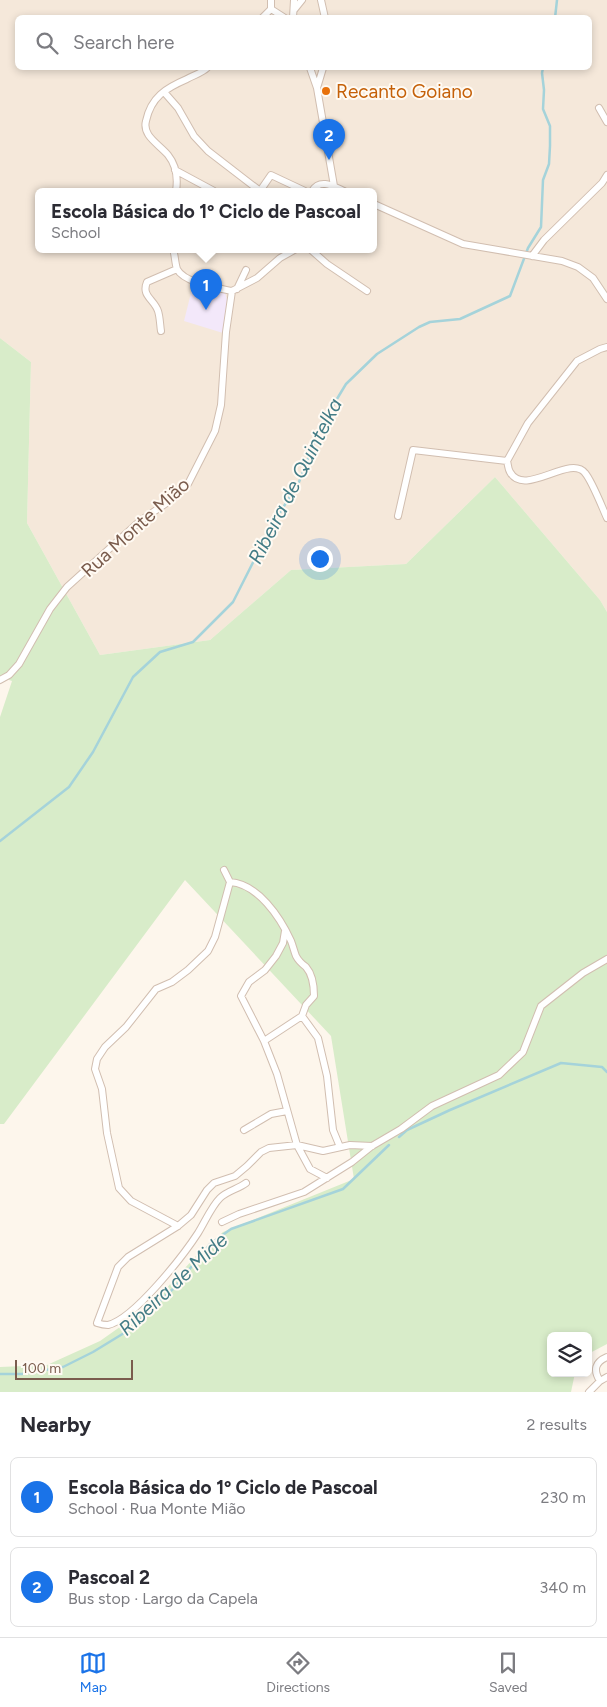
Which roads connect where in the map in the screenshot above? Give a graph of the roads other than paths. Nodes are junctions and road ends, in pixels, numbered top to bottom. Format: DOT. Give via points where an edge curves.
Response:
graph roads {
  1 [pos="271,0"];
  2 [pos="294,0"];
  3 [pos="302,0"];
  4 [pos="321,0"];
  5 [pos="271,9"];
  6 [pos="294,10"];
  7 [pos="265,15"];
  8 [pos="280,15"];
  9 [pos="293,15"];
  10 [pos="324,15"];
  11 [pos="203,70"];
  12 [pos="311,70"];
  13 [pos="322,70"];
  14 [pos="317,88"];
  15 [pos="164,92"];
  16 [pos="600,108"];
  17 [pos="607,122"];
  18 [pos="176,170"];
  19 [pos="607,175"];
  20 [pos="177,188"];
  21 [pos="209,188"];
  22 [pos="256,188"];
  23 [pos="262,188"];
  24 [pos="299,188"];
  25 [pos="314,188"];
  26 [pos="330,188"];
  27 [pos="333,188"];
  28 [pos="377,205"];
  29 [pos="174,253"];
  30 [pos="289,253"];
  31 [pos="315,253"];
  32 [pos="532,256"];
  33 [pos="177,269"];
  34 [pos="246,270"];
  35 [pos="234,290"];
  36 [pos="367,292"];
  37 [pos="607,299"];
  38 [pos="161,332"];
  39 [pos="607,347"];
  40 [pos="507,461"];
  41 [pos="398,516"];
  42 [pos="607,518"];
  43 [pos="0,680"];
  44 [pos="224,870"];
  45 [pos="230,882"];
  46 [pos="285,930"];
  47 [pos="607,959"];
  48 [pos="302,1016"];
  49 [pos="264,1041"];
  50 [pos="287,1111"];
  51 [pos="244,1130"];
  52 [pos="298,1145"];
  53 [pos="372,1146"];
  54 [pos="340,1147"];
  55 [pos="327,1178"];
  56 [pos="246,1183"];
  57 [pos="222,1222"];
  58 [pos="178,1226"];
  59 [pos="607,1357"];
  60 [pos="607,1377"];
  61 [pos="600,1381"];
  62 [pos="589,1392"];
  1 -- 5 [label="street"];
  2 -- 6 [label="street"];
  3 -- 6 [label="street"];
  4 -- 10 [label="street"];
  5 -- 7 [label="street"];
  5 -- 8 [label="street"];
  6 -- 9 [label="street"];
  11 -- 15 [label="street"];
  12 -- 14 [label="street"];
  13 -- 14 [label="street"];
  14 -- 27 [label="street"];
  15 -- 18 [label="street" via="155,99 145,127"];
  15 -- 22 [label="street" via="178,108 194,136"];
  16 -- 17 [label="street"];
  18 -- 20 [label="street"];
  18 -- 21 [label="street"];
  19 -- 32 [label="street"];
  23 -- 24 [label="street" via="271,175"];
  25 -- 26 [label="street" via="320,184"];
  28 -- 32 [label="street" via="463,244"];
  29 -- 33 [label="street"];
  30 -- 35 [label="street" via="257,278"];
  31 -- 36 [label="street"];
  32 -- 37 [label="street" via="578,267 592,278"];
  33 -- 35 [label="street" via="192,280"];
  33 -- 38 [label="street" via="147,282 144,288 158,310"];
  34 -- 35 [label="street, Rua Monte Mião"];
  35 -- 43 [label="street, Rua Monte Mião" via="215,431 188,484 140,521 67,587 50,609 20,664"];
  39 -- 40 [label="street" via="576,361 528,423"];
  40 -- 41 [label="street" via="412,450"];
  40 -- 42 [label="street" via="515,478 524,480 535,480 568,469 585,472"];
  44 -- 45 [label="street"];
  45 -- 46 [label="street" via="240,882 255,891"];
  45 -- 58 [label="street" via="216,937 208,951 183,974 156,989 96,1059 95,1069 102,1089 107,1133 120,1188 131,1201"];
  46 -- 48 [label="street" via="296,957 308,970 314,984 314,996"];
  46 -- 49 [label="street" via="276,956 249,982 241,996"];
  47 -- 53 [label="street" via="583,972 541,1006 524,1052 499,1075 432,1106"];
  48 -- 49 [label="street"];
  48 -- 54 [label="street" via="318,1038 327,1076 333,1130"];
  49 -- 50 [label="street"];
  50 -- 51 [label="street" via="271,1114"];
  50 -- 52 [label="street"];
  52 -- 54 [label="street" via="323,1151"];
  52 -- 55 [label="street" via="310,1168"];
  52 -- 58 [label="street" via="260,1152 235,1176 214,1183 191,1215"];
  53 -- 54 [label="street"];
  53 -- 55 [label="street"];
  55 -- 57 [label="street" via="304,1192"];
  56 -- 58 [label="street" via="219,1199 152,1292 120,1320 106,1325 97,1324 118,1267 128,1257"];
  59 -- 61 [label="street" via="595,1368"];
  60 -- 61 [label="street"];
  61 -- 62 [label="street"];
}
